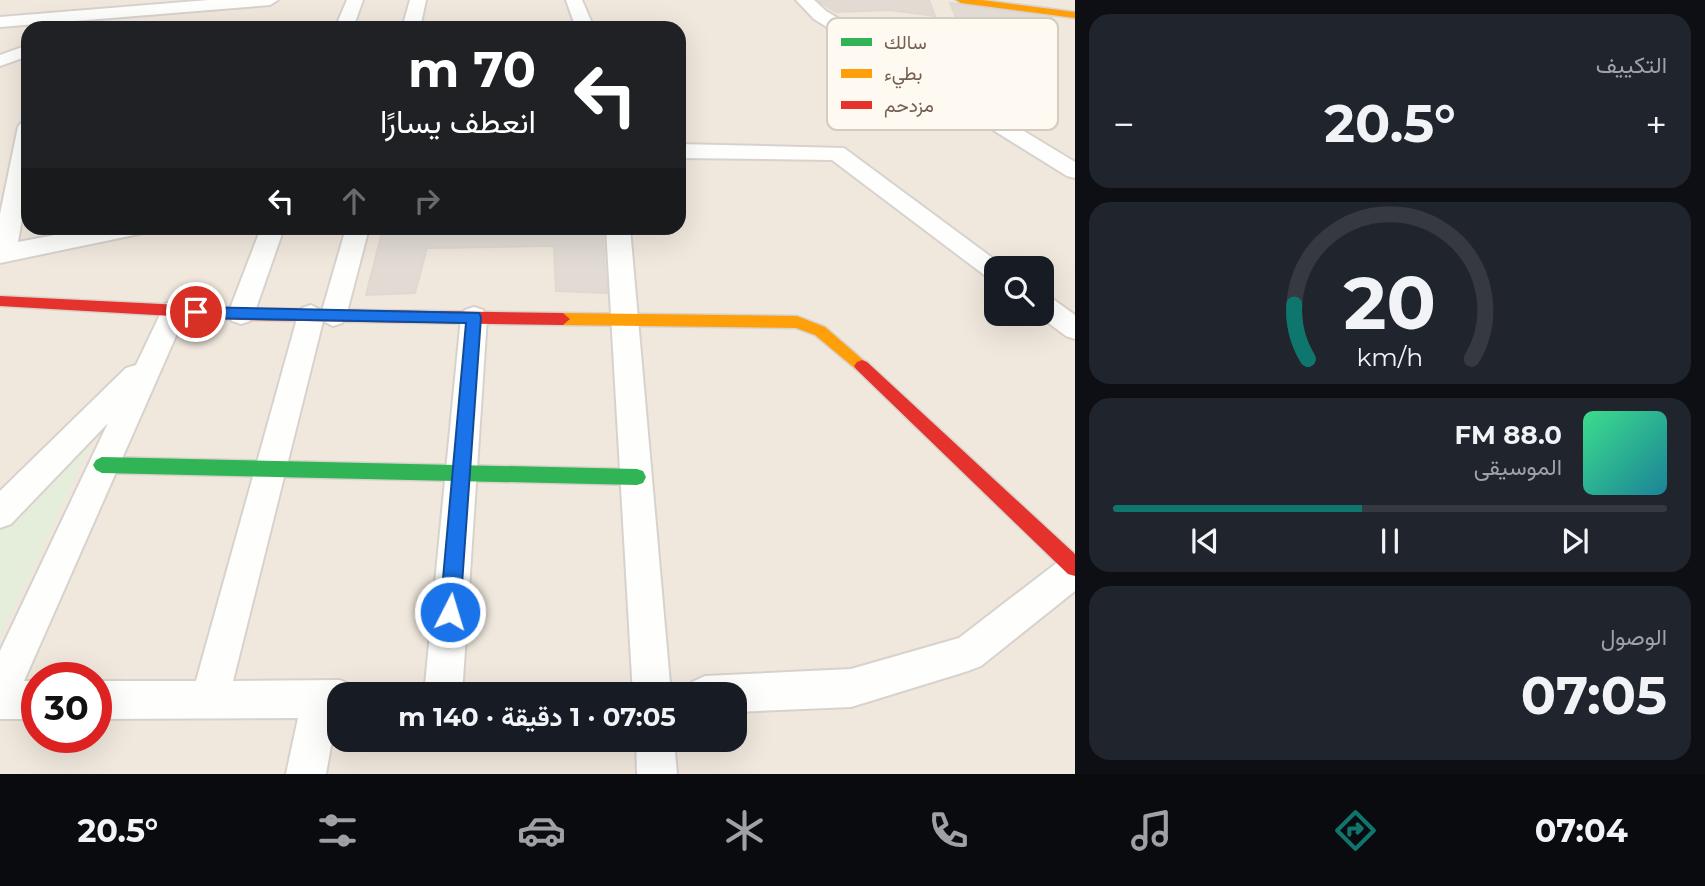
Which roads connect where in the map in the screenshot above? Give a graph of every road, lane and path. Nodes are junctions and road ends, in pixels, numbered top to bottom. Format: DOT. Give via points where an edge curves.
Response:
graph roads {
  1 [pos="92,0"];
  2 [pos="270,0"];
  3 [pos="355,0"];
  4 [pos="418,0"];
  5 [pos="574,0"];
  6 [pos="804,0"];
  7 [pos="961,0"];
  8 [pos="1059,0"];
  9 [pos="1075,2"];
  10 [pos="196,6"];
  11 [pos="1075,15"];
  12 [pos="79,16"];
  13 [pos="827,19"];
  14 [pos="56,21"];
  15 [pos="193,21"];
  16 [pos="347,21"];
  17 [pos="413,21"];
  18 [pos="582,21"];
  19 [pos="0,22"];
  20 [pos="21,22"];
  21 [pos="21,53"];
  22 [pos="0,61"];
  23 [pos="1008,130"];
  24 [pos="686,151"];
  25 [pos="21,161"];
  26 [pos="1075,171"];
  27 [pos="95,235"];
  28 [pos="269,235"];
  29 [pos="354,235"];
  30 [pos="619,235"];
  31 [pos="2,253"];
  32 [pos="984,262"];
  33 [pos="0,302"];
  34 [pos="174,311"];
  35 [pos="241,314"];
  36 [pos="1054,314"];
  37 [pos="322,315"];
  38 [pos="474,317"];
  39 [pos="625,319"];
  40 [pos="1075,330"];
  41 [pos="147,364"];
  42 [pos="102,465"];
  43 [pos="271,469"];
  44 [pos="461,473"];
  45 [pos="637,477"];
  46 [pos="0,513"];
  47 [pos="1075,568"];
  48 [pos="444,682"];
  49 [pos="651,682"];
  50 [pos="0,692"];
  51 [pos="747,693"];
  52 [pos="210,699"];
  53 [pos="327,699"];
  54 [pos="0,700"];
  55 [pos="21,700"];
  56 [pos="112,700"];
  57 [pos="327,708"];
  58 [pos="656,752"];
  59 [pos="306,774"];
  60 [pos="657,774"];
  1 -- 12 [label="street"];
  2 -- 10 [label="street"];
  3 -- 16 [label="street"];
  4 -- 17 [label="street"];
  5 -- 18 [label="street"];
  6 -- 13 [label="street"];
  7 -- 11 [label="street"];
  8 -- 9 [label="street"];
  10 -- 12 [label="street"];
  10 -- 15 [label="street"];
  12 -- 14 [label="street"];
  19 -- 20 [label="street"];
  21 -- 22 [label="street"];
  23 -- 26 [label="street"];
  24 -- 32 [label="street" via="837,153"];
  25 -- 31 [label="street"];
  27 -- 31 [label="street"];
  28 -- 35 [label="street"];
  29 -- 37 [label="street"];
  30 -- 39 [label="street"];
  33 -- 34 [label="street"];
  34 -- 35 [label="street"];
  34 -- 41 [label="street"];
  35 -- 37 [label="street"];
  36 -- 40 [label="street"];
  37 -- 38 [label="street"];
  37 -- 43 [label="street"];
  38 -- 39 [label="street"];
  38 -- 44 [label="street"];
  39 -- 45 [label="street"];
  39 -- 47 [label="street" via="785,320 820,331"];
  41 -- 42 [label="street"];
  41 -- 46 [label="street"];
  42 -- 43 [label="street"];
  42 -- 50 [label="street"];
  43 -- 44 [label="street"];
  43 -- 52 [label="street"];
  44 -- 45 [label="street"];
  44 -- 48 [label="street"];
  45 -- 49 [label="street"];
  47 -- 51 [label="street" via="968,653 851,688"];
  52 -- 53 [label="street"];
  52 -- 56 [label="street"];
  54 -- 55 [label="street"];
  57 -- 59 [label="street"];
  58 -- 60 [label="street"];
}
